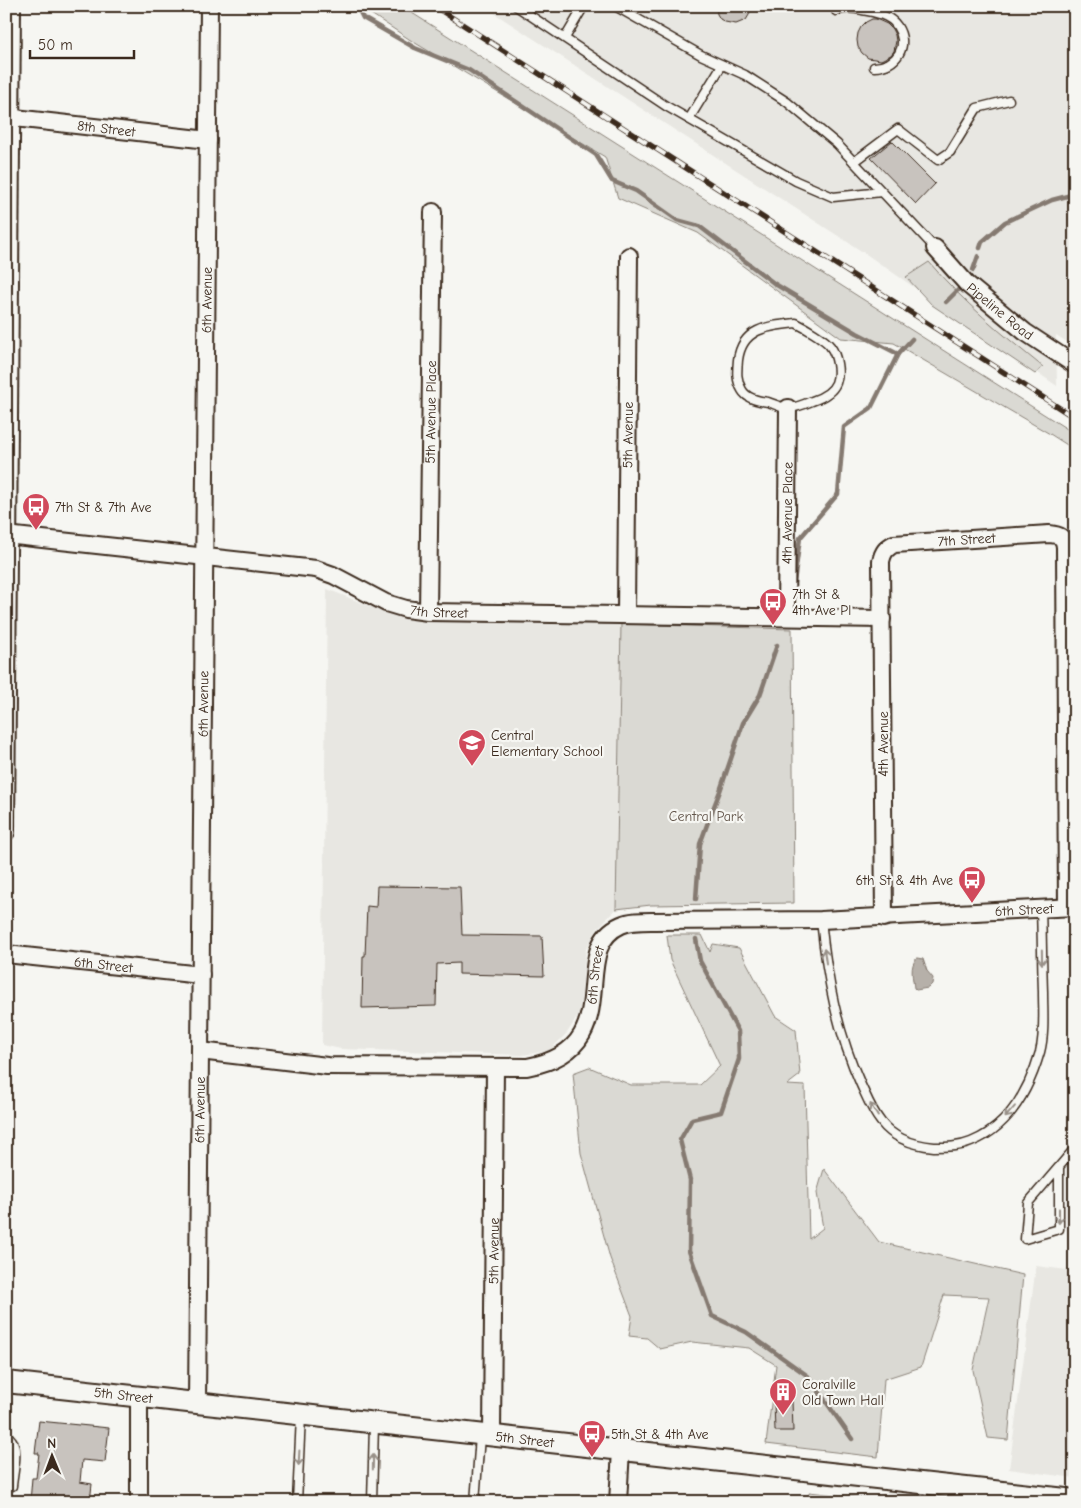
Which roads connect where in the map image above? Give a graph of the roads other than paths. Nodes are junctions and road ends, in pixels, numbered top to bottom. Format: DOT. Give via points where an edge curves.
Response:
graph roads {
  1 [pos="12,6"];
  2 [pos="209,6"];
  3 [pos="516,6"];
  4 [pos="584,6"];
  5 [pos="615,6"];
  6 [pos="838,6"];
  7 [pos="564,38"];
  8 [pos="722,65"];
  9 [pos="874,67"];
  10 [pos="1010,100"];
  11 [pos="9,117"];
  12 [pos="689,119"];
  13 [pos="208,140"];
  14 [pos="854,162"];
  15 [pos="882,192"];
  16 [pos="433,212"];
  17 [pos="935,248"];
  18 [pos="630,256"];
  19 [pos="1075,365"];
  20 [pos="788,408"];
  21 [pos="7,535"];
  22 [pos="204,557"];
  23 [pos="881,570"];
  24 [pos="428,612"];
  25 [pos="626,614"];
  26 [pos="786,617"];
  27 [pos="882,619"];
  28 [pos="6,832"];
  29 [pos="1071,907"];
  30 [pos="1042,909"];
  31 [pos="884,918"];
  32 [pos="821,920"];
  33 [pos="6,954"];
  34 [pos="201,975"];
  35 [pos="200,1051"];
  36 [pos="495,1068"];
  37 [pos="1075,1148"];
  38 [pos="1059,1167"];
  39 [pos="6,1382"];
  40 [pos="139,1396"];
  41 [pos="197,1402"];
  42 [pos="301,1414"];
  43 [pos="374,1422"];
  44 [pos="486,1434"];
  45 [pos="10,1438"];
  46 [pos="621,1450"];
  47 [pos="12,1486"];
  48 [pos="1072,1500"];
  49 [pos="139,1502"];
  50 [pos="297,1502"];
  51 [pos="372,1502"];
  52 [pos="475,1502"];
  53 [pos="618,1502"];
  1 -- 11 [label="street"];
  2 -- 13 [label="street, 6th Avenue"];
  3 -- 7 [label="lane"];
  4 -- 7 [label="lane"];
  5 -- 8 [label="lane"];
  6 -- 9 [label="lane" via="836,11 854,8 884,15 896,25 902,38 897,58"];
  7 -- 12 [label="lane"];
  8 -- 12 [label="lane"];
  8 -- 14 [label="lane" via="745,75 787,102"];
  10 -- 14 [label="lane" via="977,108 950,152 938,160 898,129"];
  11 -- 13 [label="street, 8th Street"];
  11 -- 21 [label="street"];
  12 -- 15 [label="lane" via="796,181 833,198"];
  13 -- 22 [label="street, 6th Avenue"];
  14 -- 15 [label="lane"];
  15 -- 17 [label="lane"];
  16 -- 24 [label="street, 5th Avenue Place"];
  17 -- 19 [label="street, Pipeline Road" via="967,284 1025,332"];
  18 -- 25 [label="street, 5th Avenue"];
  20 -- 20 [label="lane" via="744,394 738,384 737,371 739,353 744,340 752,332 796,323 830,345 836,360 836,383 820,398"];
  20 -- 26 [label="street, 4th Avenue Place"];
  21 -- 22 [label="street, 7th Street"];
  21 -- 28 [label="street"];
  22 -- 24 [label="street, 7th Street" via="316,569 386,603"];
  22 -- 34 [label="street, 6th Avenue"];
  23 -- 27 [label="street, 4th Avenue"];
  23 -- 29 [label="street, 7th Street" via="882,554 894,544 1049,534 1062,537 1065,547"];
  24 -- 25 [label="street, 7th Street"];
  25 -- 26 [label="street, 7th Street"];
  26 -- 27 [label="street, 7th Street"];
  27 -- 31 [label="street, 4th Avenue"];
  29 -- 30 [label="street, 6th Street"];
  30 -- 31 [label="street, 6th Street"];
  30 -- 32 [label="lane, one-way" via="1044,1023 1041,1050 1031,1079 1015,1107 999,1125 982,1138 964,1145 944,1147 909,1142 893,1133 881,1122 870,1104 838,1025 824,959"];
  31 -- 32 [label="street, 6th Street"];
  32 -- 36 [label="street, 6th Street" via="651,921 621,925 611,931 597,952 591,1012 587,1025 569,1050 543,1064"];
  33 -- 34 [label="street, 6th Street"];
  34 -- 35 [label="street, 6th Avenue"];
  35 -- 36 [label="street, 6th Street" via="327,1066"];
  35 -- 41 [label="street, 6th Avenue"];
  36 -- 44 [label="street, 5th Avenue"];
  37 -- 38 [label="lane"];
  38 -- 38 [label="lane, one-way" via="1059,1229 1025,1239 1028,1203"];
  39 -- 40 [label="street, 5th Street"];
  40 -- 41 [label="street, 5th Street"];
  40 -- 49 [label="street"];
  41 -- 42 [label="street, 5th Street"];
  42 -- 43 [label="street, 5th Street"];
  42 -- 50 [label="lane, one-way"];
  43 -- 44 [label="street, 5th Street"];
  51 -- 43 [label="lane, one-way"];
  44 -- 46 [label="street, 5th Street"];
  44 -- 52 [label="lane"];
  45 -- 47 [label="lane" via="15,1445"];
  46 -- 48 [label="street, 5th Street"];
  46 -- 53 [label="street"];
}
